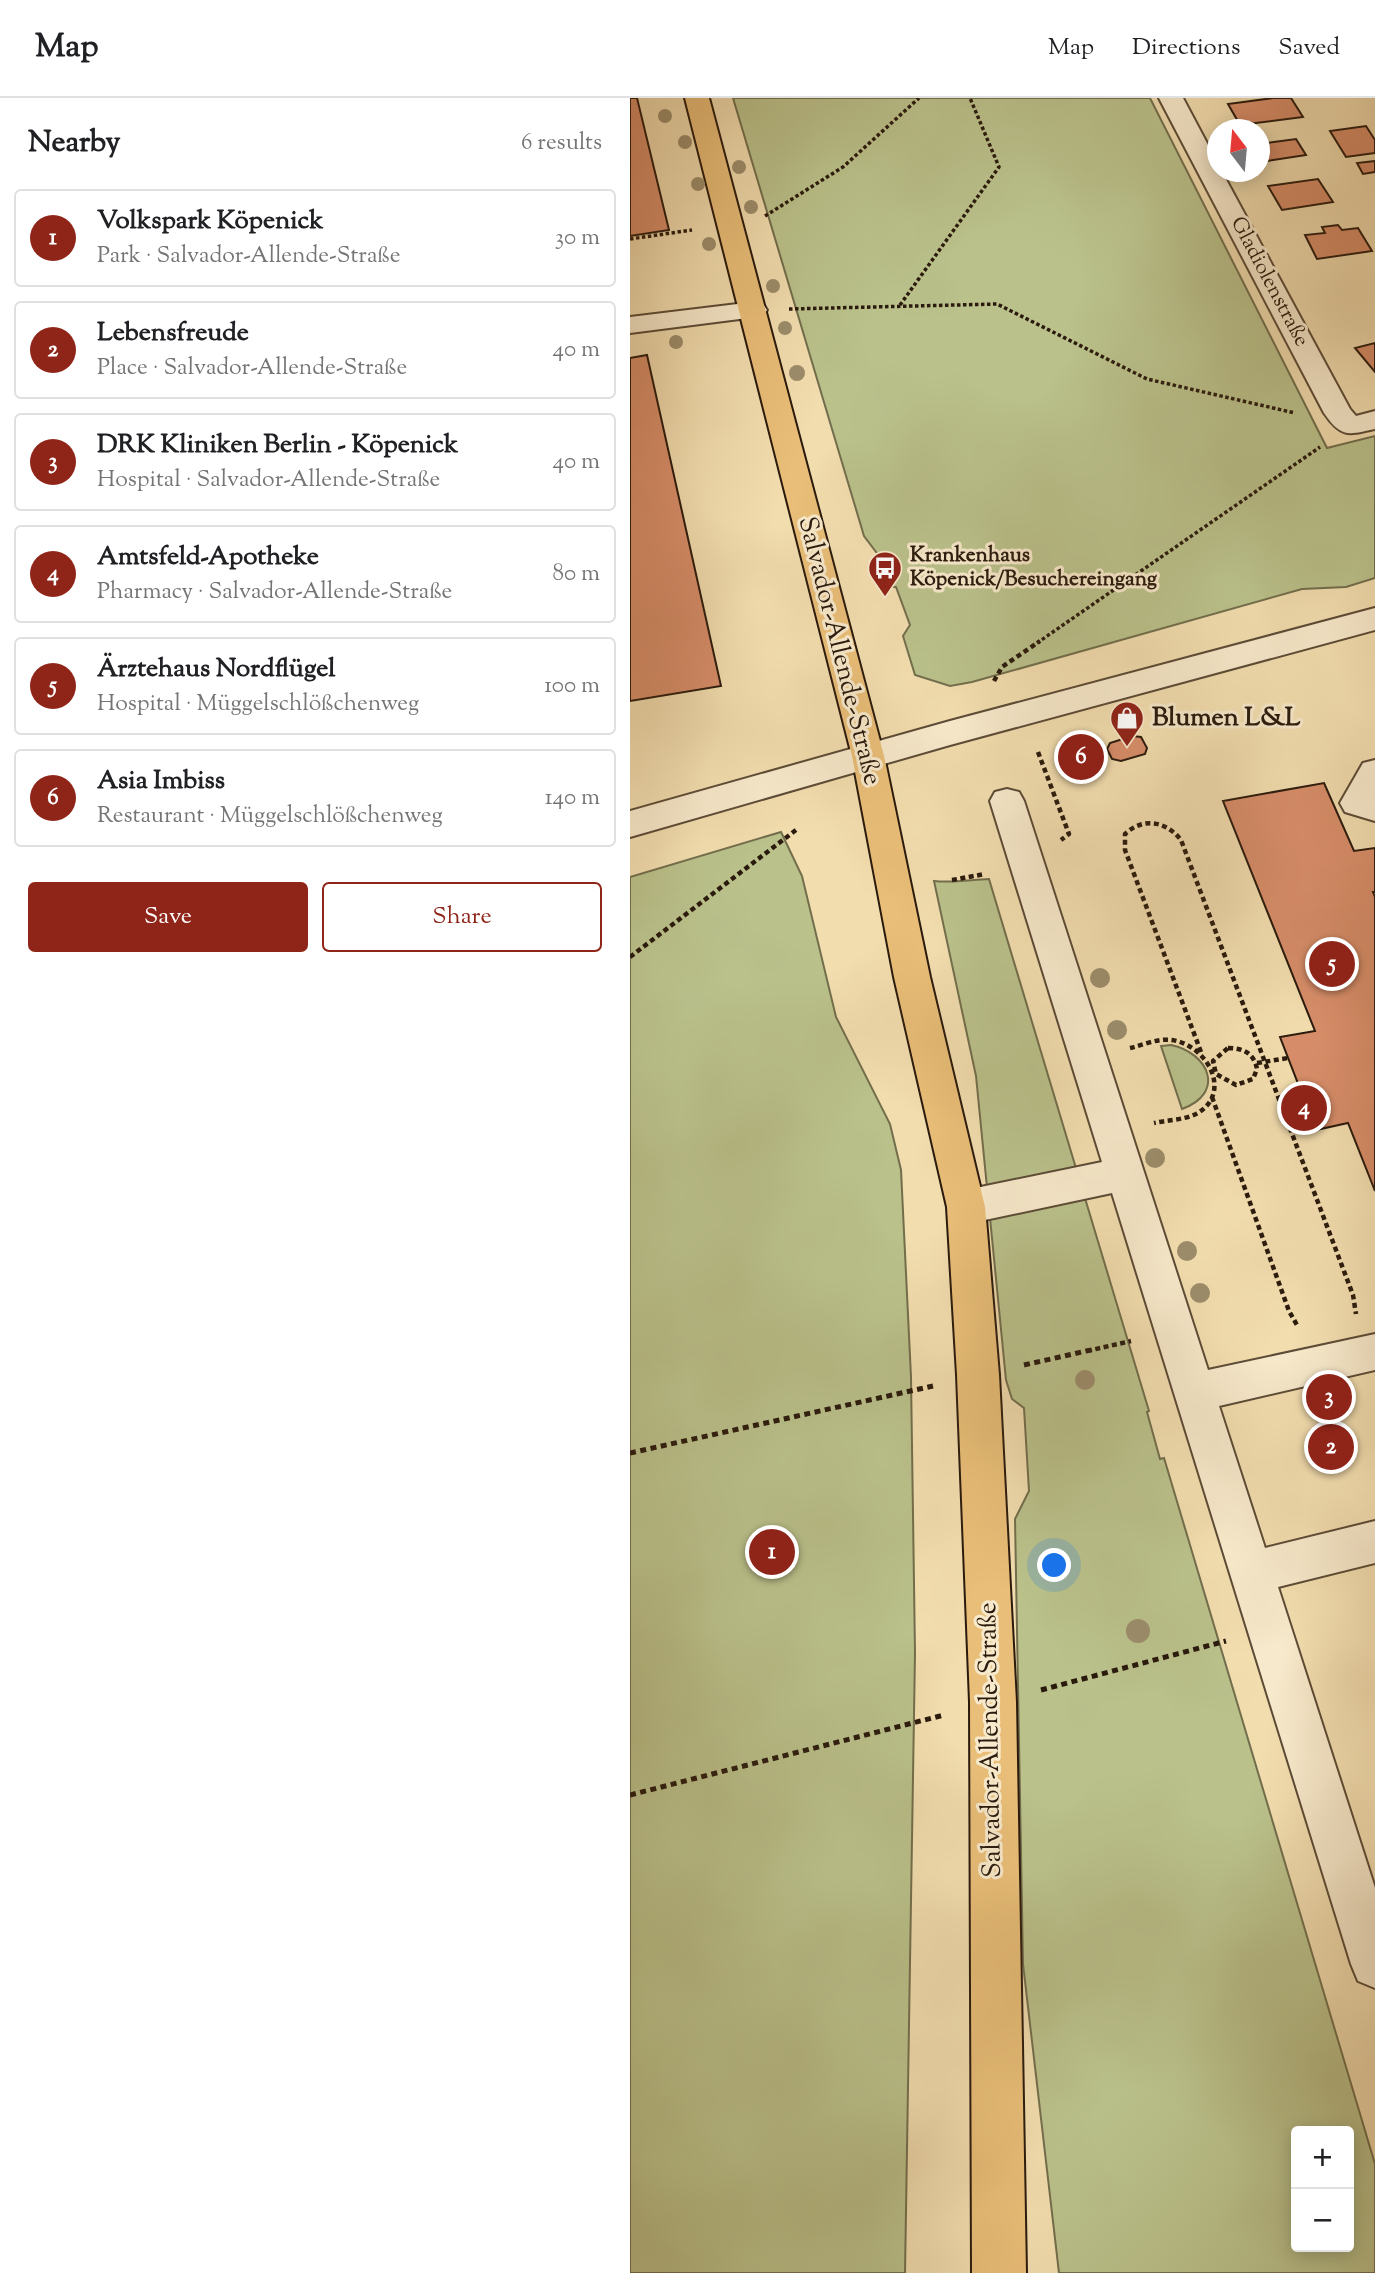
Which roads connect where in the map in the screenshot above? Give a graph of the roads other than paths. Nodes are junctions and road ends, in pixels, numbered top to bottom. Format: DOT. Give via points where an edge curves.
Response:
graph roads {
  1 [pos="697,98"];
  2 [pos="1171,98"];
  3 [pos="754,310"];
  4 [pos="630,325"];
  5 [pos="1362,423"];
  6 [pos="1375,619"];
  7 [pos="867,756"];
  8 [pos="1375,772"];
  9 [pos="1007,801"];
  10 [pos="1375,809"];
  11 [pos="630,824"];
  12 [pos="1125,1174"];
  13 [pos="966,1207"];
  14 [pos="1364,1338"];
  15 [pos="1195,1392"];
  16 [pos="1375,1542"];
  17 [pos="1252,1572"];
  18 [pos="1375,1964"];
  19 [pos="999,2273"];
  1 -- 3 [label="main road, Salvador-Allende-Straße"];
  2 -- 5 [label="street, Gladiolenstraße" via="1338,412"];
  3 -- 4 [label="street"];
  3 -- 7 [label="main road, Salvador-Allende-Straße"];
  6 -- 7 [label="street"];
  7 -- 11 [label="street"];
  7 -- 13 [label="main road, Salvador-Allende-Straße"];
  8 -- 10 [label="street" via="1357,803"];
  9 -- 12 [label="street"];
  12 -- 13 [label="street"];
  12 -- 15 [label="street"];
  13 -- 19 [label="main road, Salvador-Allende-Straße" via="993,1702"];
  14 -- 15 [label="street"];
  15 -- 17 [label="street"];
  16 -- 17 [label="street"];
  17 -- 18 [label="street"];
}
